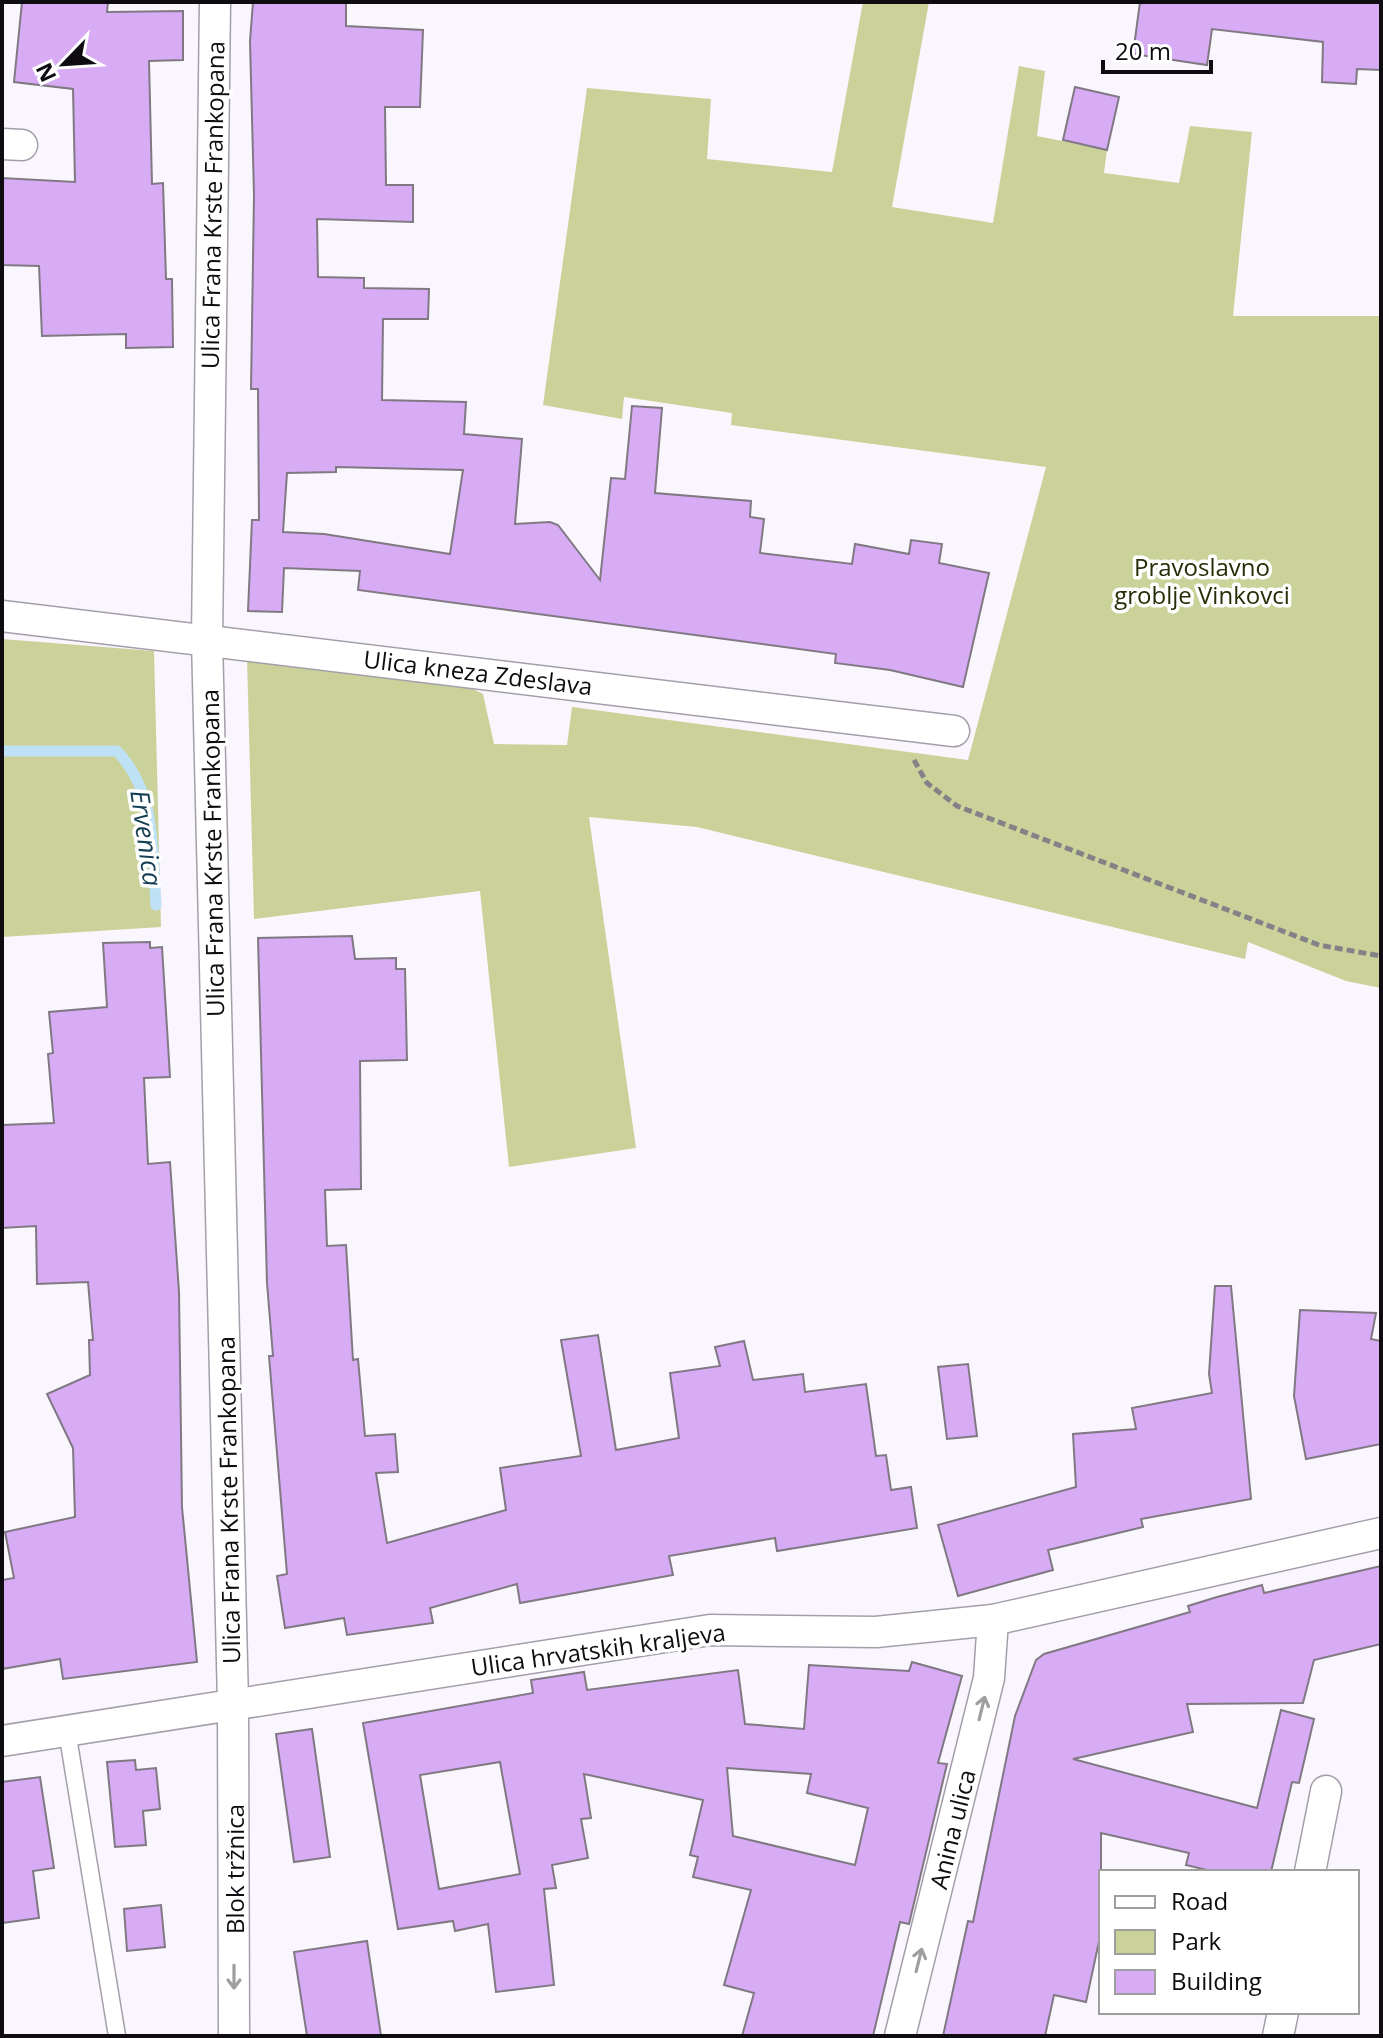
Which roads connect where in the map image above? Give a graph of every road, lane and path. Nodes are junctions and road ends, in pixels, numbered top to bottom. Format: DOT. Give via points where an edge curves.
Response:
graph roads {
  1 [pos="215,2"];
  2 [pos="2,616"];
  3 [pos="207,639"];
  4 [pos="894,724"];
  5 [pos="954,731"];
  6 [pos="1381,956"];
  7 [pos="1381,1533"];
  8 [pos="993,1620"];
  9 [pos="233,1703"];
  10 [pos="67,1731"];
  11 [pos="2,1741"];
  12 [pos="1326,1791"];
  13 [pos="1310,1870"];
  14 [pos="1283,2014"];
  15 [pos="117,2036"];
  16 [pos="234,2036"];
  17 [pos="900,2036"];
  18 [pos="1278,2036"];
  1 -- 3 [label="street, Ulica Frana Krste Frankopana"];
  2 -- 3 [label="street, Ulica kneza Zdeslava"];
  3 -- 4 [label="street, Ulica kneza Zdeslava"];
  3 -- 9 [label="street, Ulica Frana Krste Frankopana"];
  4 -- 5 [label="street, Ulica kneza Zdeslava"];
  4 -- 6 [label="path" via="927,783 957,806 1319,945"];
  7 -- 8 [label="street, Ulica hrvatskih kraljeva"];
  8 -- 9 [label="street, Ulica hrvatskih kraljeva" via="876,1632 710,1630"];
  17 -- 8 [label="street, Anina ulica, one-way" via="989,1678"];
  9 -- 10 [label="street, Ulica hrvatskih kraljeva"];
  9 -- 16 [label="street, Blok tržnica, one-way"];
  10 -- 11 [label="street, Ulica hrvatskih kraljeva"];
  10 -- 15 [label="lane"];
  12 -- 13 [label="street"];
  14 -- 18 [label="street"];
}
